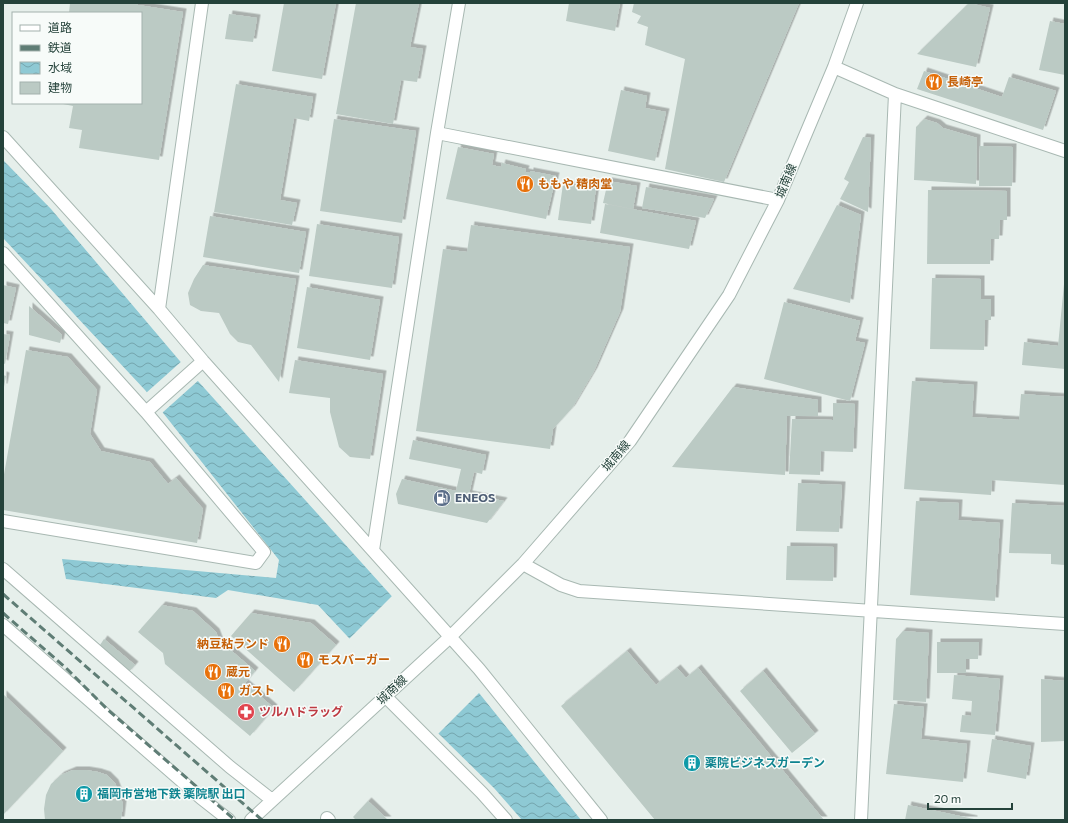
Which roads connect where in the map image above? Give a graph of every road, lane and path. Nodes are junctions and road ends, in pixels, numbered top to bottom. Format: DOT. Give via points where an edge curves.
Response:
graph roads {
  1 [pos="202,3"];
  2 [pos="459,3"];
  3 [pos="857,3"];
  4 [pos="834,67"];
  5 [pos="895,94"];
  6 [pos="437,133"];
  7 [pos="3,137"];
  8 [pos="1065,151"];
  9 [pos="778,200"];
  10 [pos="3,253"];
  11 [pos="159,309"];
  12 [pos="203,361"];
  13 [pos="149,410"];
  14 [pos="3,521"];
  15 [pos="373,550"];
  16 [pos="523,564"];
  17 [pos="3,569"];
  18 [pos="870,612"];
  19 [pos="1065,624"];
  20 [pos="3,625"];
  21 [pos="450,637"];
  22 [pos="389,693"];
  23 [pos="272,800"];
  24 [pos="229,820"];
  25 [pos="251,820"];
  26 [pos="506,820"];
  27 [pos="601,820"];
  28 [pos="860,820"];
  1 -- 11 [label="street"];
  2 -- 6 [label="street"];
  3 -- 4 [label="street, 城南線"];
  4 -- 5 [label="street"];
  4 -- 9 [label="street, 城南線"];
  5 -- 8 [label="street"];
  5 -- 18 [label="street"];
  6 -- 9 [label="street"];
  6 -- 15 [label="street"];
  7 -- 11 [label="street"];
  9 -- 16 [label="street, 城南線" via="729,295 630,441"];
  10 -- 13 [label="street"];
  11 -- 12 [label="street"];
  12 -- 13 [label="street"];
  12 -- 15 [label="street"];
  13 -- 14 [label="street" via="264,552 256,563"];
  15 -- 21 [label="street"];
  16 -- 18 [label="street" via="561,585 579,591"];
  16 -- 21 [label="street, 城南線"];
  17 -- 23 [label="street" via="230,767"];
  18 -- 19 [label="street"];
  18 -- 28 [label="street"];
  20 -- 24 [label="street"];
  21 -- 22 [label="street, 城南線"];
  21 -- 27 [label="street" via="480,670"];
  22 -- 23 [label="street, 城南線"];
  22 -- 26 [label="street"];
  23 -- 25 [label="street, 城南線"];
}
